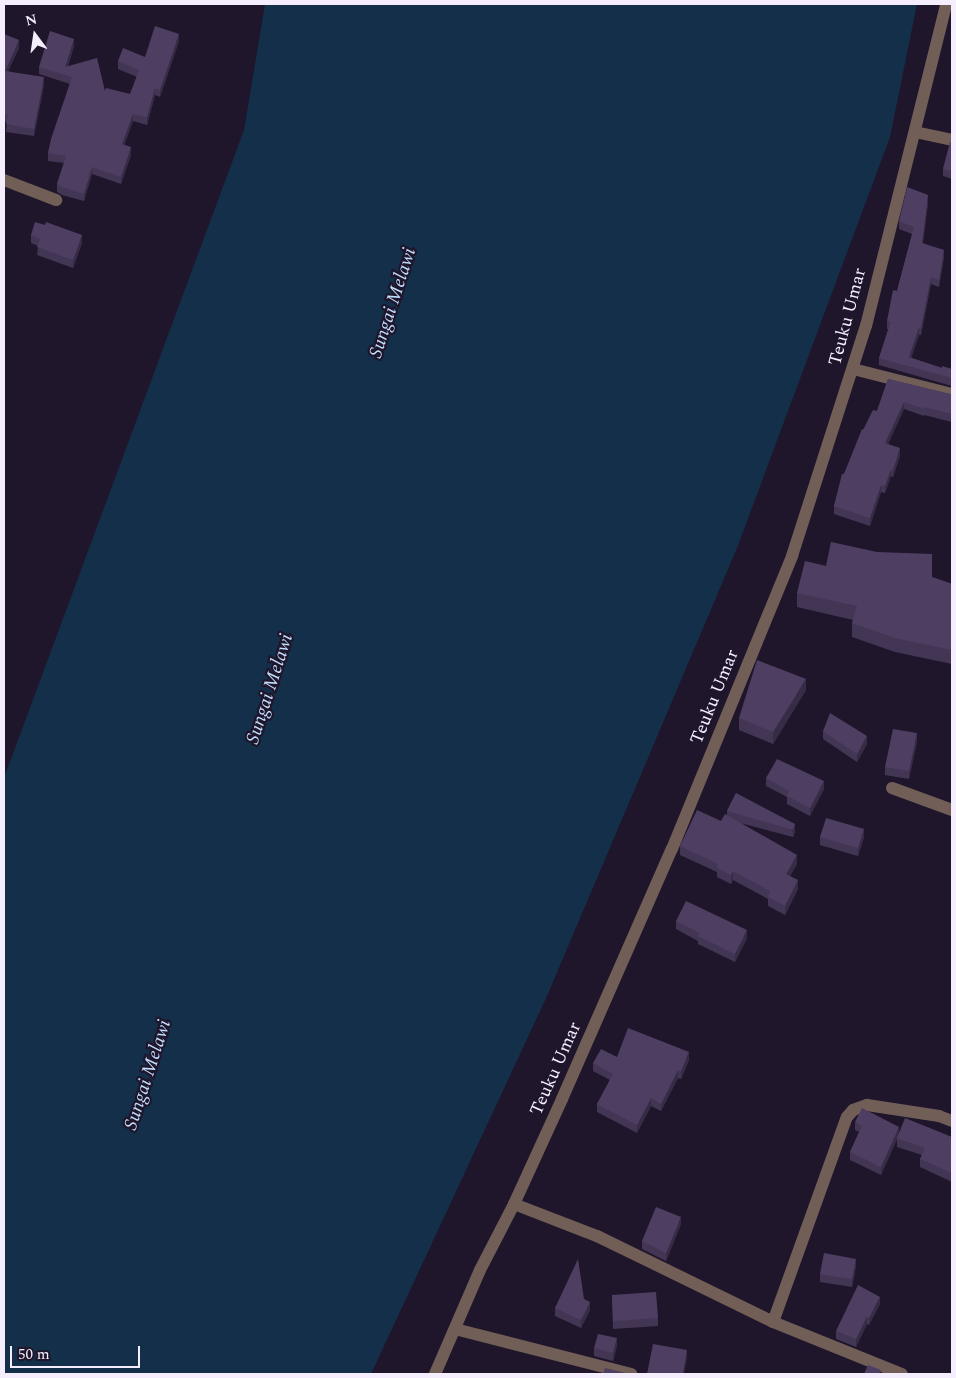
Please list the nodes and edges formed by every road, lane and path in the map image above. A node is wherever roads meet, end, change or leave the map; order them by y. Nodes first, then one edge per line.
1 (946, 4) edge
2 (914, 132) junction
3 (952, 140) edge
4 (4, 180) edge
5 (56, 200) dead end
6 (853, 369) junction
7 (952, 394) edge
8 (892, 788) dead end
9 (952, 810) edge
10 (952, 1121) edge
11 (514, 1204) junction
12 (774, 1322) junction
13 (455, 1329) junction
14 (435, 1374) edge
15 (632, 1374) edge
16 (902, 1374) edge

1 - 2 street, Teuku Umar
2 - 3 street
2 - 6 street, Teuku Umar
4 - 5 street
6 - 7 street
6 - 11 street, Teuku Umar
8 - 9 street
10 - 12 street
11 - 12 street
11 - 13 street, Teuku Umar
12 - 16 street
13 - 14 street, Teuku Umar
13 - 15 street

